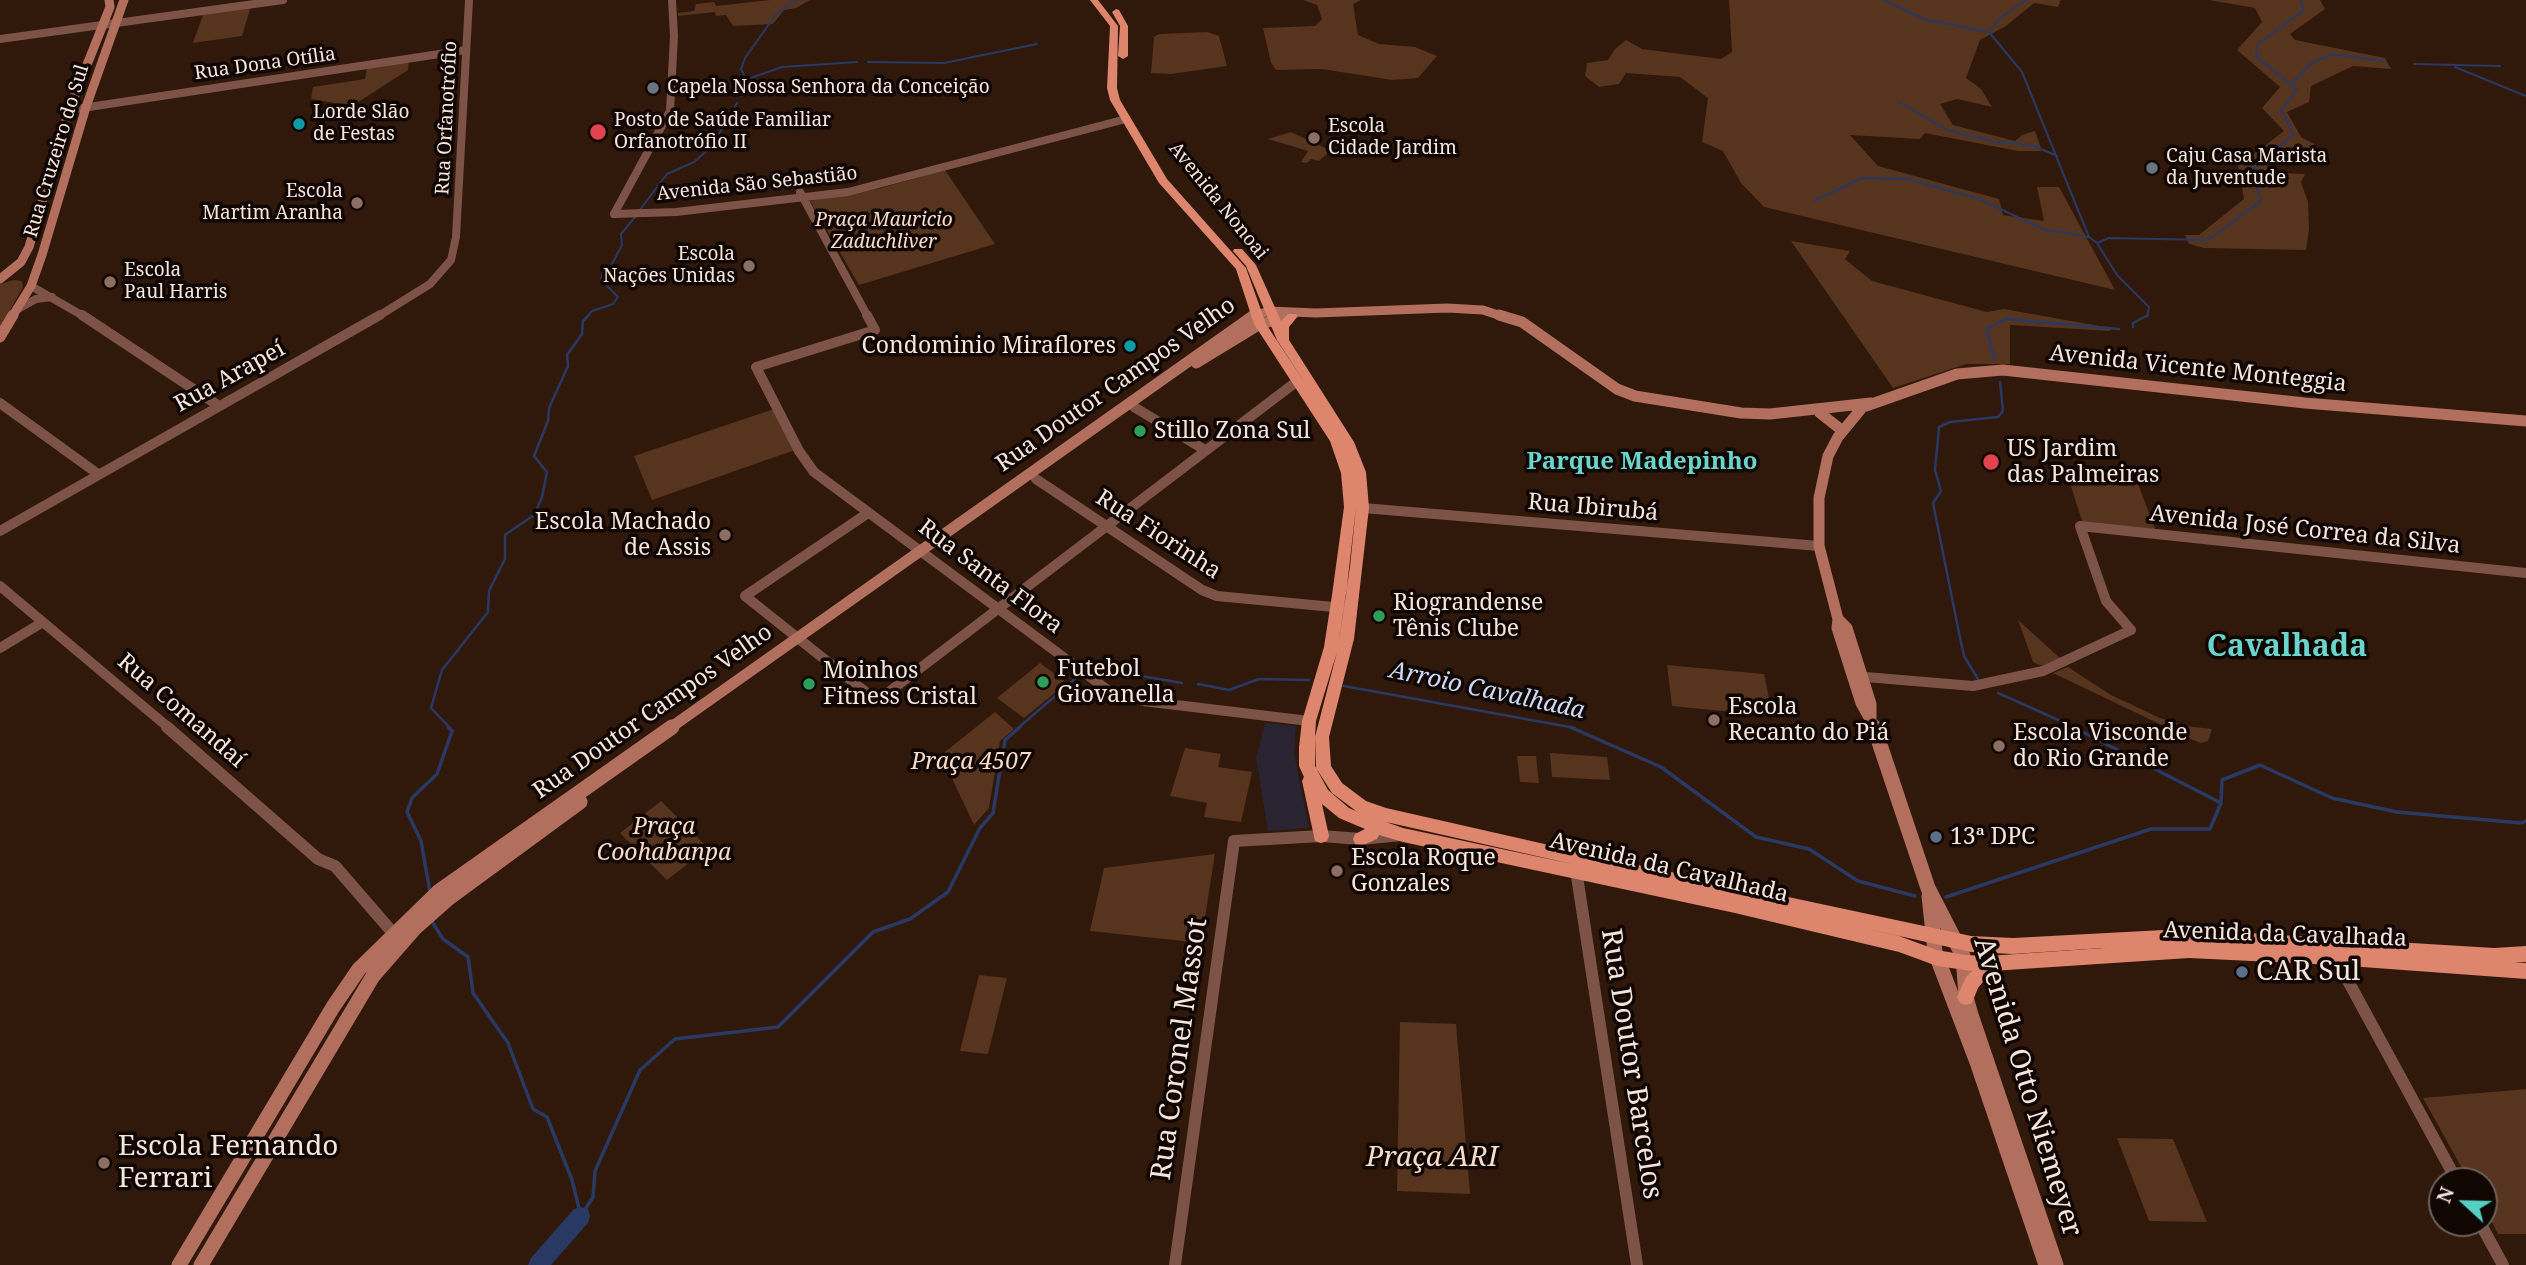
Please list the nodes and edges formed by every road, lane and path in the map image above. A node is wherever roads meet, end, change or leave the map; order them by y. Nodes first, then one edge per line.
1 (109, 0) edge
2 (124, 0) edge
3 (283, 0) edge
4 (470, 0) edge
5 (672, 0) edge
6 (1094, 0) edge
7 (1104, 0) edge
8 (117, 24) junction
9 (102, 26) junction
10 (0, 39) edge
11 (466, 50) junction
12 (86, 107) junction
13 (69, 110) junction
14 (1124, 116) junction
15 (1140, 127) junction
16 (801, 195) junction
17 (456, 237) joint
18 (0, 280) edge
19 (25, 280) junction
20 (55, 298) junction
21 (18, 309) junction
22 (1316, 313) junction
23 (1271, 316) junction
24 (1292, 317) junction
25 (1259, 319) junction
26 (0, 337) edge
27 (1227, 338) junction
28 (1283, 340) junction
29 (1296, 382) junction
30 (0, 403) edge
31 (1863, 405) junction
32 (219, 406) junction
33 (1134, 407) junction
34 (1814, 411) junction
35 (1840, 412) junction
36 (2525, 422) edge
37 (1843, 429) junction
38 (1205, 450) junction
39 (98, 474) junction
40 (1036, 479) junction
41 (1363, 508) junction
42 (868, 513) junction
43 (1108, 527) junction
44 (0, 531) edge
45 (1819, 546) junction
46 (923, 554) junction
47 (2526, 573) edge
48 (0, 586) edge
49 (1344, 608) junction
50 (999, 609) junction
51 (43, 622) junction
52 (801, 639) junction
53 (0, 648) edge
54 (1857, 677) junction
55 (1310, 721) junction
56 (1314, 762) junction
57 (1378, 820) junction
58 (1403, 835) junction
59 (1321, 836) junction
60 (1361, 839) junction
61 (1615, 867) junction
62 (1576, 870) junction
63 (1928, 888) junction
64 (393, 933) junction
65 (1933, 936) junction
66 (1955, 941) junction
67 (2526, 954) edge
68 (2335, 957) junction
69 (1937, 958) junction
70 (1965, 963) junction
71 (1988, 964) junction
72 (2524, 972) edge
73 (1966, 997) junction
74 (333, 1007) junction
75 (352, 1009) junction
76 (2449, 1167) edge
77 (217, 1200) junction
78 (239, 1203) junction
79 (2488, 1237) edge
80 (179, 1265) edge
81 (201, 1265) edge
82 (1175, 1265) edge
83 (1637, 1265) edge
84 (2046, 1265) edge
85 (2056, 1265) edge
86 (2503, 1265) edge

1 - 9 main road, Rua Cruzeiro do Sul
2 - 8 main road, Rua Cruzeiro do Sul
3 - 8 street
4 - 11 street, Rua Orfanotrófio
5 - 16 street, Avenida São Sebastião
6 - 14 main road, Avenida Nonoai
7 - 15 main road, Avenida Nonoai
8 - 9 street
8 - 12 main road, Rua Cruzeiro do Sul
9 - 10 street
9 - 13 main road, Rua Cruzeiro do Sul
11 - 12 street, Rua Dona Otília
11 - 17 street, Rua Orfanotrófio
12 - 13 street, Rua Dona Otília
12 - 19 main road, Rua Cruzeiro do Sul
13 - 18 main road, Rua Cruzeiro do Sul
14 - 15 main road
14 - 16 street, Avenida São Sebastião
14 - 25 main road, Avenida Nonoai
15 - 23 main road, Avenida Nonoai
16 - 42 street, Rua Santa Flora
17 - 32 street, Rua Arapeí
18 - 19 main road
19 - 20 street
19 - 21 main road
20 - 21 street
20 - 32 street
21 - 26 main road
22 - 23 main road, Avenida Vicente Monteggia
22 - 24 main road, Avenida Vicente Monteggia
22 - 34 main road, Avenida Vicente Monteggia
23 - 24 main road, Avenida Vicente Monteggia
23 - 25 main road, Avenida Vicente Monteggia
23 - 28 main road
24 - 28 main road
25 - 27 main road, Rua Doutor Campos Velho
25 - 29 main road
27 - 33 main road, Rua Doutor Campos Velho
27 - 46 main road, Rua Doutor Campos Velho
28 - 41 main road
29 - 38 street
29 - 49 main road
30 - 39 street
31 - 34 main road, Avenida Vicente Monteggia
31 - 35 main road, Avenida Vicente Monteggia
31 - 36 main road, Avenida Vicente Monteggia
31 - 37 main road
32 - 39 street, Rua Arapeí
33 - 38 street
33 - 40 main road, Rua Doutor Campos Velho
34 - 35 main road, Avenida Vicente Monteggia
34 - 37 main road
35 - 37 main road, Avenida Otto Niemeyer
37 - 45 main road, Avenida Otto Niemeyer
38 - 43 street
39 - 44 street, Rua Arapeí
40 - 43 street, Rua Fiorinha
40 - 46 main road, Rua Doutor Campos Velho
41 - 45 street, Rua Ibirubá
41 - 49 main road
42 - 46 street, Rua Santa Flora
42 - 52 street
43 - 49 street, Rua Fiorinha
43 - 50 street
45 - 54 main road, Avenida Otto Niemeyer
46 - 50 street, Rua Santa Flora
46 - 52 main road, Rua Doutor Campos Velho
47 - 54 street, Avenida José Correa da Silva
48 - 51 street, Rua Comandaí
49 - 55 main road
49 - 56 main road
50 - 52 street
50 - 55 street, Rua Santa Flora
51 - 53 street
51 - 64 street, Rua Comandaí
52 - 64 main road, Rua Doutor Campos Velho
52 - 75 main road, Rua Doutor Campos Velho
54 - 63 main road, Avenida Otto Niemeyer
55 - 56 main road
56 - 57 main road, Avenida da Cavalhada
56 - 59 main road
57 - 58 main road, Avenida da Cavalhada
57 - 60 main road
57 - 61 main road, Avenida da Cavalhada
58 - 60 street
58 - 62 main road, Avenida da Cavalhada
59 - 60 street
59 - 82 street, Rua Coronel Massot
61 - 62 main road
61 - 65 main road, Avenida da Cavalhada
62 - 69 main road, Avenida da Cavalhada
62 - 83 street, Rua Doutor Barcelos
63 - 65 main road, Avenida Otto Niemeyer
63 - 66 main road, Avenida Otto Niemeyer
64 - 74 main road, Rua Doutor Campos Velho
65 - 66 main road, Avenida da Cavalhada
65 - 69 main road, Avenida Otto Niemeyer
66 - 67 main road, Avenida da Cavalhada
66 - 70 main road, Avenida Otto Niemeyer
68 - 71 main road, Avenida da Cavalhada
68 - 72 main road, Avenida da Cavalhada
68 - 76 street
69 - 70 main road, Avenida da Cavalhada
69 - 84 main road, Avenida Otto Niemeyer
70 - 71 main road, Avenida da Cavalhada
70 - 73 main road, Avenida Otto Niemeyer
71 - 73 main road
73 - 85 main road, Avenida Otto Niemeyer
74 - 75 main road
74 - 77 main road, Rua Doutor Campos Velho
75 - 78 main road, Rua Doutor Campos Velho
77 - 78 main road
77 - 80 main road, Rua Doutor Campos Velho
78 - 81 main road, Rua Doutor Campos Velho
79 - 86 street

